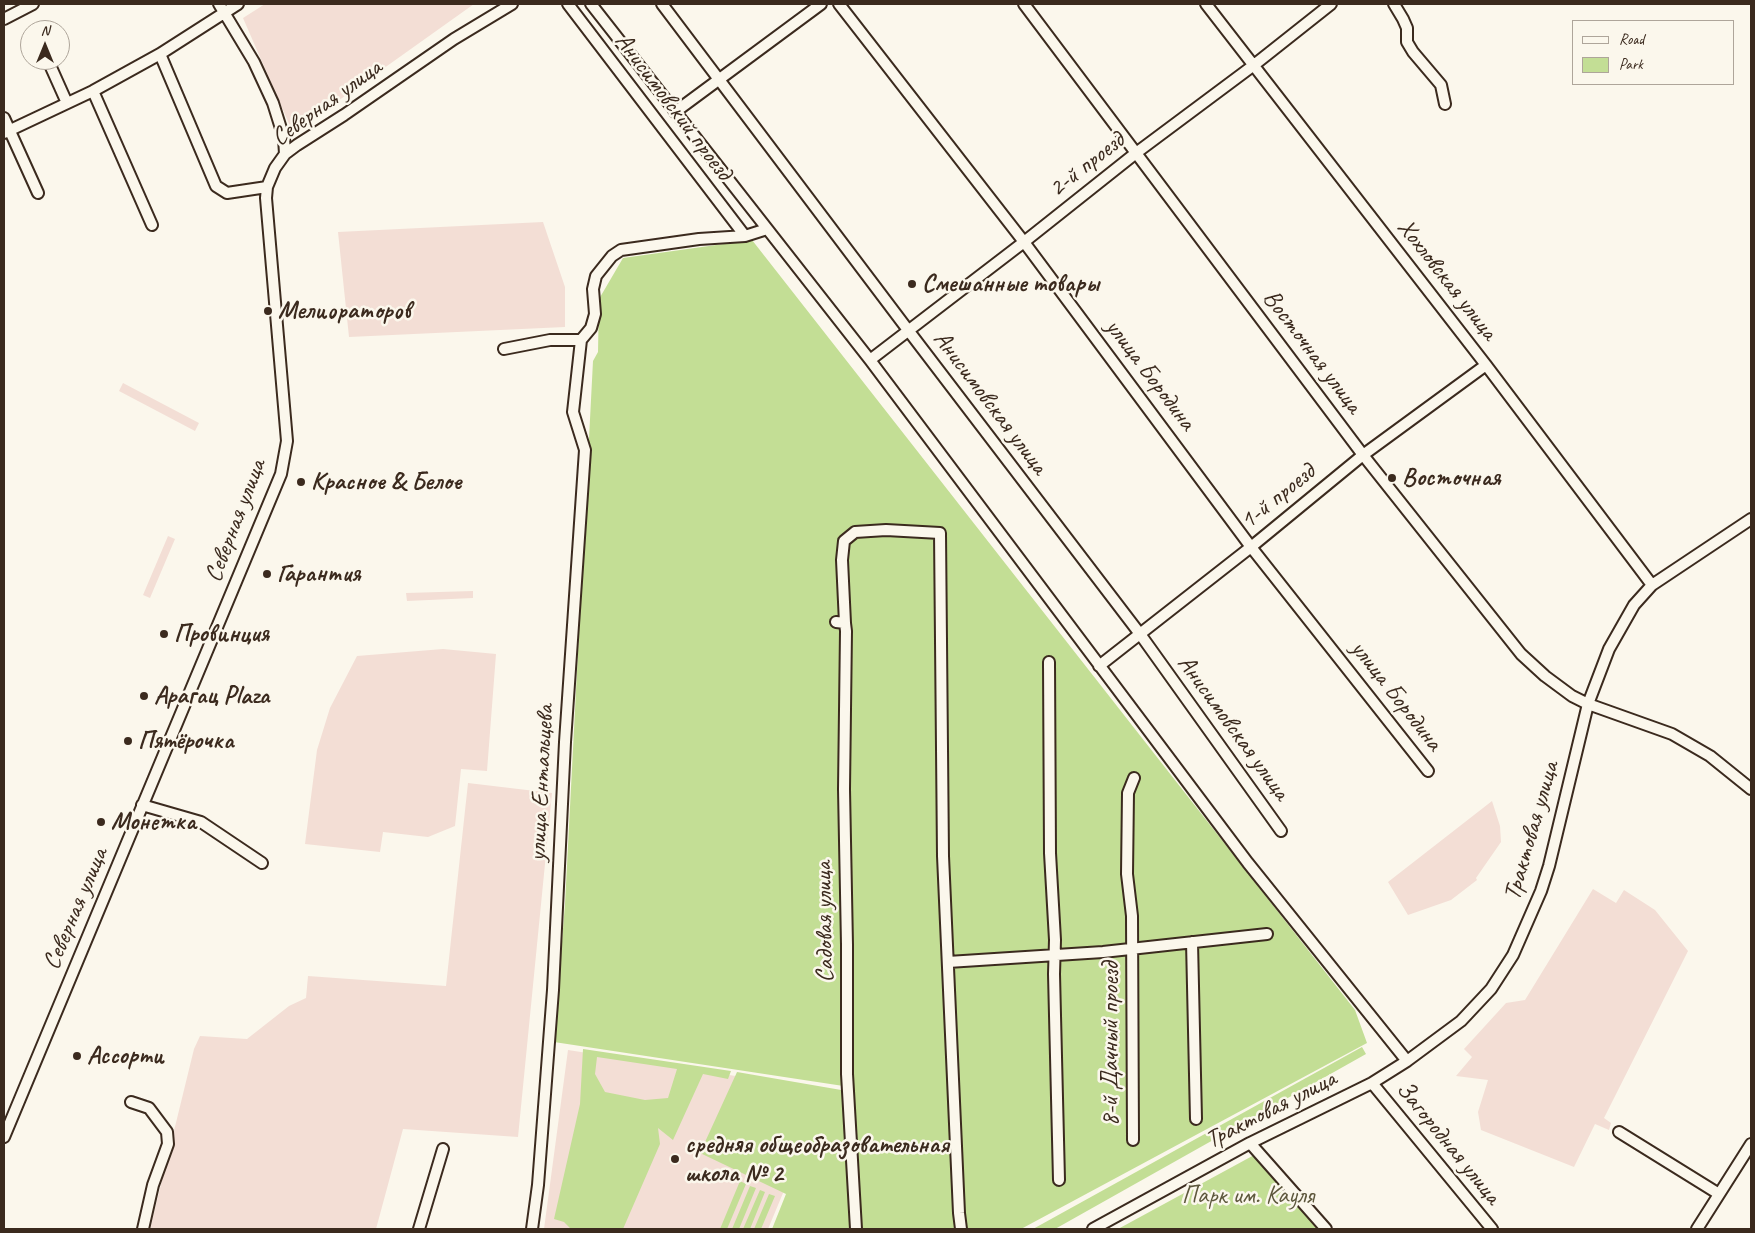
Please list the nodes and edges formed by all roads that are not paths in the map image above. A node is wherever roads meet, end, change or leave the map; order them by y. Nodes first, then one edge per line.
1 (32, 4) edge
2 (238, 4) edge
3 (512, 4) edge
4 (568, 4) edge
5 (591, 4) edge
6 (662, 4) edge
7 (820, 4) edge
8 (839, 4) edge
9 (1024, 4) edge
10 (1206, 4) edge
11 (1331, 4) edge
12 (1394, 4) edge
13 (222, 8) edge
14 (4, 19) edge
15 (160, 54) junction
16 (1254, 65) junction
17 (52, 70) edge
18 (719, 79) junction
19 (93, 91) junction
20 (66, 103) junction
21 (1445, 104) dead end
22 (674, 112) junction
23 (4, 118) edge
24 (7, 132) edge
25 (1136, 153) junction
26 (285, 154) junction
27 (267, 187) junction
28 (38, 193) dead end
29 (152, 225) dead end
30 (768, 229) junction
31 (745, 236) junction
32 (1024, 242) junction
33 (908, 330) junction
34 (581, 340) junction
35 (504, 349) dead end
36 (870, 360) junction
37 (1486, 365) junction
38 (1363, 455) junction
39 (1751, 519) edge
40 (1251, 547) junction
41 (1652, 585) junction
42 (1140, 634) junction
43 (1049, 662) dead end
44 (1099, 666) junction
45 (1588, 704) junction
46 (1428, 771) dead end
47 (1134, 778) dead end
48 (1751, 789) edge
49 (142, 805) junction
50 (1282, 831) dead end
51 (262, 863) dead end
52 (1267, 934) dead end
53 (1192, 942) junction
54 (1132, 948) junction
55 (1054, 956) junction
56 (948, 962) junction
57 (1407, 1061) junction
58 (1372, 1083) junction
59 (131, 1102) dead end
60 (1196, 1119) dead end
61 (1619, 1132) dead end
62 (4, 1137) edge
63 (1133, 1140) dead end
64 (1250, 1143) junction
65 (1751, 1144) edge
66 (443, 1149) dead end
67 (1748, 1156) edge
68 (1059, 1180) dead end
69 (1719, 1194) junction
70 (143, 1229) edge
71 (418, 1229) edge
72 (532, 1229) edge
73 (856, 1229) edge
74 (961, 1229) edge
75 (1093, 1229) edge
76 (1326, 1229) edge
77 (1492, 1229) edge
78 (1696, 1229) edge

1 - 14 street
2 - 13 street
3 - 26 street, Северная улица
4 - 31 street, Анисимовский проезд
5 - 22 street
6 - 18 street, Анисимовская улица
7 - 18 street
8 - 32 street, улица Бородина
9 - 25 street, Восточная улица
10 - 16 street, Хохловская улица
11 - 16 street, 2-й проезд
12 - 21 street
13 - 15 street
13 - 26 street
15 - 19 street
15 - 27 street
16 - 25 street, 2-й проезд
16 - 37 street, Хохловская улица
17 - 20 street
18 - 22 street
18 - 33 street, Анисимовская улица
19 - 20 street
19 - 29 street
20 - 24 street
22 - 30 street
23 - 24 street
24 - 28 street
25 - 32 street, 2-й проезд
25 - 38 street, Восточная улица
26 - 27 street, Северная улица
27 - 49 street, Северная улица
30 - 31 street
30 - 36 street
31 - 34 street
32 - 33 street, 2-й проезд
32 - 40 street, улица Бородина
33 - 36 street, 2-й проезд
33 - 42 street, Анисимовская улица
34 - 35 street
34 - 72 street, улица Ентальцева
36 - 44 street
37 - 38 street, 1-й проезд
37 - 41 street, Хохловская улица
38 - 40 street, 1-й проезд
38 - 45 street, Восточная улица
39 - 41 street, Трактовая улица
40 - 42 street, 1-й проезд
40 - 46 street, улица Бородина
41 - 45 street, Трактовая улица
42 - 44 street, 1-й проезд
42 - 50 street, Анисимовская улица
43 - 55 street
44 - 57 street
45 - 48 street, Восточная улица
45 - 57 street, Трактовая улица
47 - 54 street, 8-й Дачный проезд
49 - 51 street
49 - 62 street, Северная улица
52 - 53 street
53 - 54 street
53 - 60 street
54 - 55 street
54 - 63 street, 8-й Дачный проезд
55 - 56 street
55 - 68 street
56 - 73 street, Садовая улица
56 - 74 street
57 - 58 street, Трактовая улица
58 - 64 street, Трактовая улица
58 - 77 street, Загородная улица
59 - 70 street
61 - 69 street
64 - 75 street, Трактовая улица
64 - 76 street
65 - 67 street
66 - 71 street
67 - 69 street
69 - 78 street

